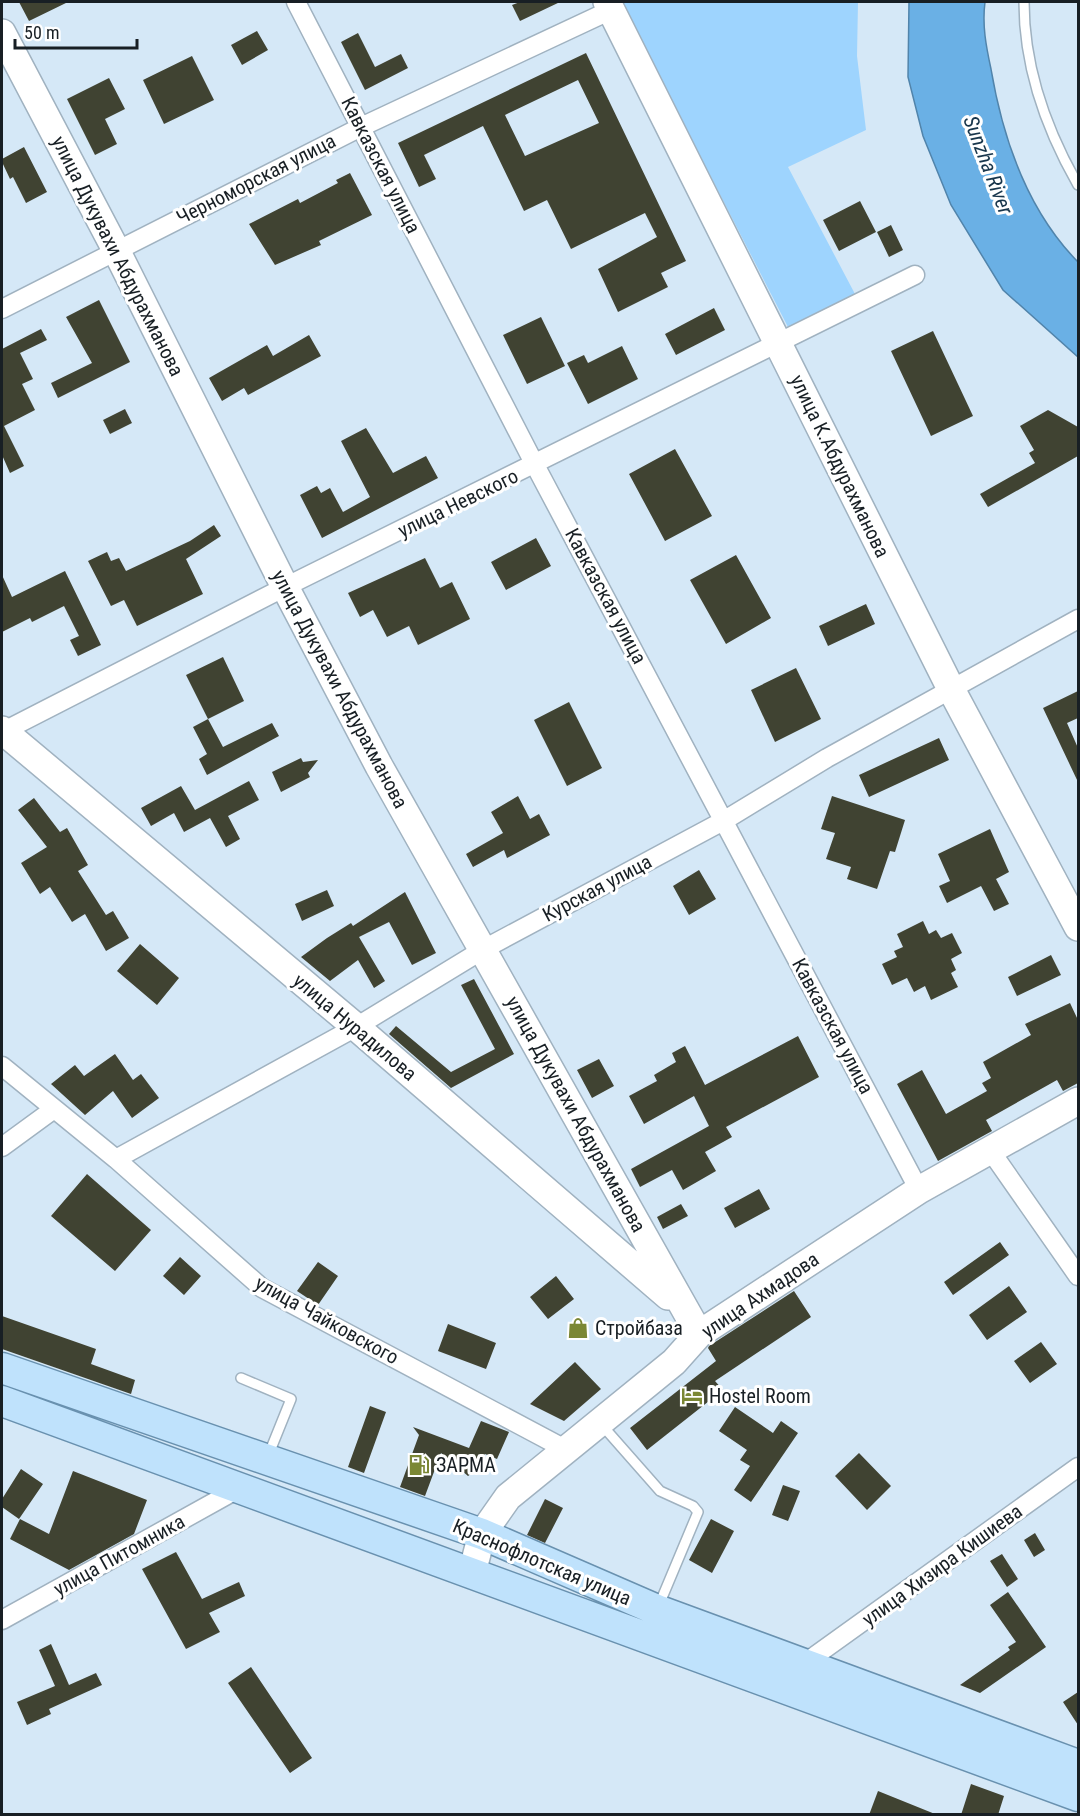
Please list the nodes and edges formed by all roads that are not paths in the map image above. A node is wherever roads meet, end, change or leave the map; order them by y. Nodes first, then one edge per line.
1 (296, 2) edge
2 (1024, 2) edge
3 (609, 6) edge
4 (2, 33) edge
5 (362, 127) junction
6 (1078, 185) edge
7 (116, 250) junction
8 (915, 275) dead end
9 (2, 309) edge
10 (779, 344) junction
11 (535, 465) junction
12 (285, 587) junction
13 (1078, 619) edge
14 (951, 689) junction
15 (2, 731) edge
16 (725, 820) junction
17 (1078, 927) edge
18 (484, 949) junction
19 (356, 1027) junction
20 (2, 1066) edge
21 (1078, 1101) edge
22 (54, 1109) junction
23 (2, 1147) edge
24 (990, 1150) junction
25 (116, 1159) junction
26 (919, 1190) junction
27 (1078, 1276) edge
28 (699, 1334) junction
29 (2, 1368) edge
30 (241, 1378) dead end
31 (2, 1401) edge
32 (599, 1422) junction
33 (565, 1449) junction
34 (266, 1460) junction
35 (1078, 1467) edge
36 (236, 1490) junction
37 (482, 1534) junction
38 (472, 1573) junction
39 (657, 1610) junction
40 (2, 1620) edge
41 (806, 1664) junction
42 (1078, 1765) edge
43 (1078, 1796) edge

1 - 5 street, Кавказская улица
2 - 6 lane
3 - 5 street, Черноморская улица
3 - 10 street, улица К.Абдурахманова
4 - 7 street, улица Дукувахи Абдурахманова
5 - 7 street, Черноморская улица
5 - 11 street, Кавказская улица
7 - 9 street, Черноморская улица
7 - 12 street, улица Дукувахи Абдурахманова
8 - 10 street, улица Невского
10 - 11 street, улица Невского
10 - 14 street, улица К.Абдурахманова
11 - 12 street, улица Невского
11 - 16 street, Кавказская улица
12 - 15 street, улица Невского
12 - 18 street, улица Дукувахи Абдурахманова
13 - 14 street, Курская улица
14 - 16 street, Курская улица
14 - 17 street, улица К.Абдурахманова
15 - 19 street, улица Нурадилова
16 - 18 street, Курская улица
16 - 26 street, Кавказская улица
18 - 19 street, Курская улица
18 - 28 street, улица Дукувахи Абдурахманова
19 - 25 street, Курская улица
19 - 28 street, улица Нурадилова
20 - 22 street, улица Чайковского
21 - 24 street, улица Ахмадова
22 - 23 street
22 - 25 street, улица Чайковского
24 - 26 street, улица Ахмадова
24 - 27 street
25 - 33 street, улица Чайковского
26 - 28 street, улица Ахмадова
28 - 32 street, улица Ахмадова
29 - 34 main road, Краснофлотская улица
30 - 34 lane
31 - 36 main road, Краснофлотская улица
32 - 33 street, улица Ахмадова
32 - 39 lane
33 - 37 street, улица Ахмадова
34 - 37 main road, Краснофлотская улица
35 - 41 street, улица Хизира Кишиева
36 - 38 main road, Краснофлотская улица
36 - 40 street, улица Питомника
37 - 38 street, улица Ахмадова
37 - 39 main road, Краснофлотская улица
38 - 43 main road, Краснофлотская улица
39 - 41 main road, Краснофлотская улица
41 - 42 main road, Краснофлотская улица

